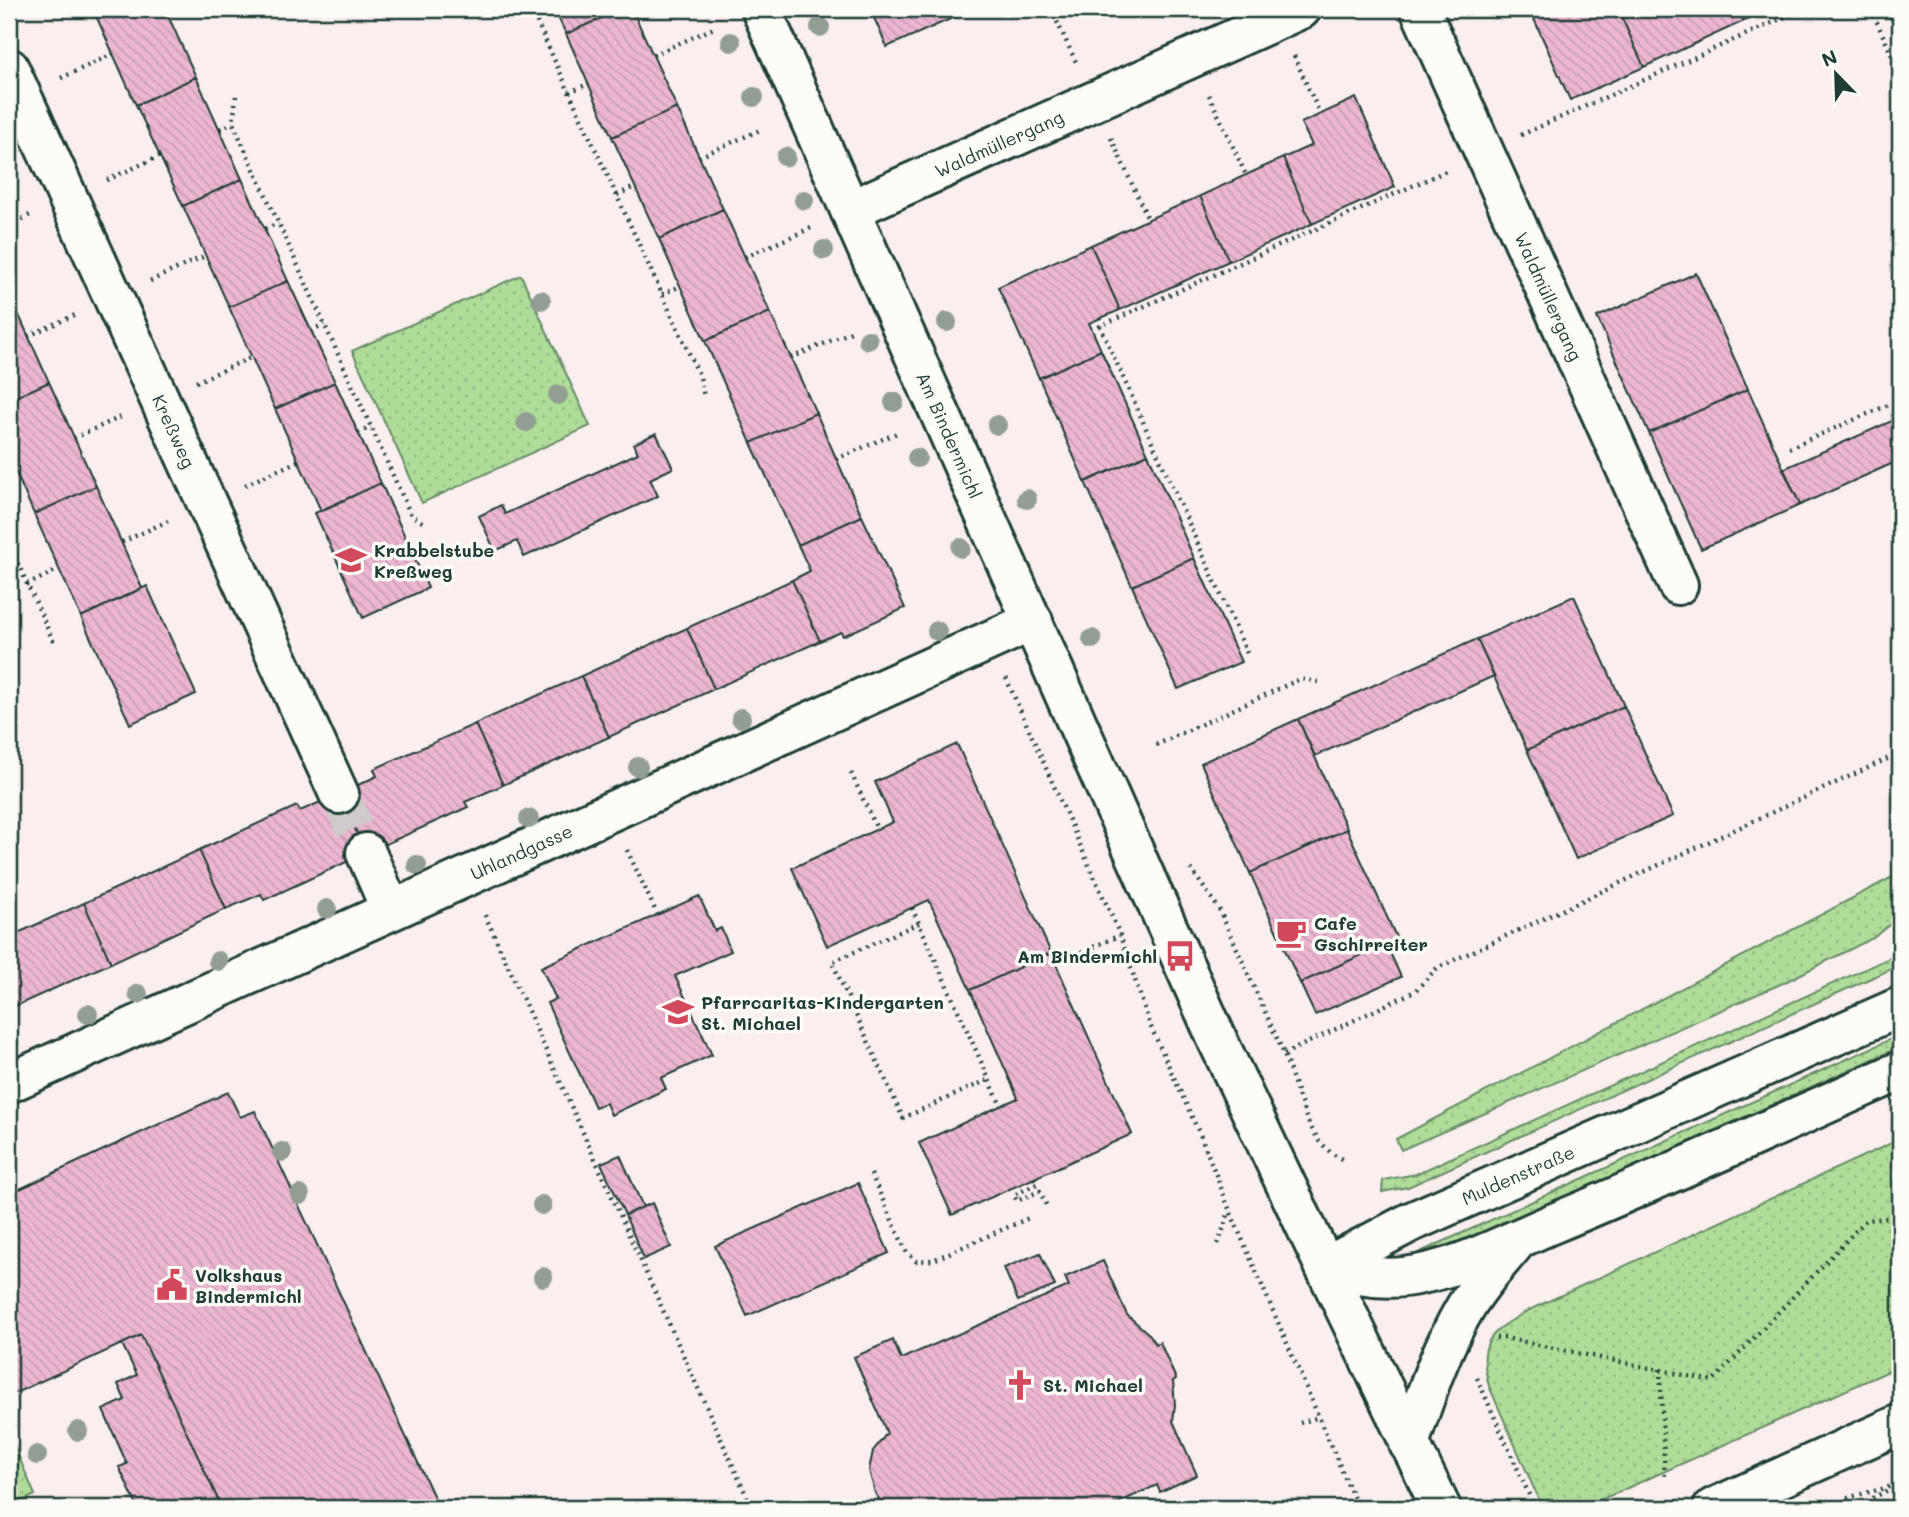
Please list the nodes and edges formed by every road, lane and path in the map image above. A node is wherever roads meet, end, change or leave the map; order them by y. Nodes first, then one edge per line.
1 (531, 9) edge
2 (761, 9) edge
3 (1051, 9) edge
4 (1301, 9) edge
5 (1420, 9) edge
6 (1802, 9) edge
7 (1871, 9) edge
8 (714, 29) dead end
9 (1292, 52) dead end
10 (113, 54) dead end
11 (653, 55) dead end
12 (1077, 64) dead end
13 (9, 68) edge
14 (1900, 73) edge
15 (56, 80) dead end
16 (588, 84) dead end
17 (1207, 91) dead end
18 (569, 93) junction
19 (236, 96) dead end
20 (1320, 114) dead end
21 (233, 123) junction
22 (220, 129) dead end
23 (760, 130) dead end
24 (1110, 136) dead end
25 (1511, 139) dead end
26 (160, 156) dead end
27 (699, 157) dead end
28 (1449, 170) dead end
29 (1246, 175) dead end
30 (102, 182) dead end
31 (635, 187) dead end
32 (617, 195) junction
33 (850, 210) junction
34 (1148, 219) dead end
35 (278, 223) junction
36 (815, 226) dead end
37 (265, 229) dead end
38 (205, 256) dead end
39 (745, 257) dead end
40 (148, 282) dead end
41 (681, 286) dead end
42 (662, 294) junction
43 (79, 313) dead end
44 (324, 324) junction
45 (311, 331) dead end
46 (851, 332) dead end
47 (28, 336) dead end
48 (252, 358) dead end
49 (791, 358) dead end
50 (194, 383) dead end
51 (704, 397) dead end
52 (1900, 400) edge
53 (125, 415) dead end
54 (371, 427) junction
55 (358, 433) dead end
56 (897, 433) dead end
57 (74, 438) dead end
58 (1789, 448) dead end
59 (836, 459) dead end
60 (298, 461) dead end
61 (242, 487) dead end
62 (172, 519) dead end
63 (424, 523) dead end
64 (122, 542) dead end
65 (9, 544) edge
66 (59, 569) dead end
67 (27, 584) junction
68 (1678, 585) dead end
69 (1033, 621) junction
70 (994, 638) junction
71 (55, 645) dead end
72 (1247, 653) dead end
73 (1318, 682) dead end
74 (1156, 745) dead end
75 (1900, 753) edge
76 (851, 773) dead end
77 (339, 794) tunnel mouth
78 (877, 829) dead end
79 (624, 843) dead end
80 (366, 853) tunnel mouth
81 (481, 908) dead end
82 (912, 908) dead end
83 (1219, 909) dead end
84 (391, 910) junction
85 (657, 914) dead end
86 (919, 923) junction
87 (1120, 935) junction
88 (1055, 964) dead end
89 (1900, 1007) edge
90 (1284, 1054) junction
91 (1900, 1071) edge
92 (990, 1079) junction
93 (9, 1083) edge
94 (1001, 1105) dead end
95 (1345, 1161) dead end
96 (871, 1174) dead end
97 (1034, 1178) dead end
98 (1048, 1209) dead end
99 (1230, 1211) junction
100 (1031, 1217) dead end
101 (1893, 1217) junction
102 (1900, 1217) edge
103 (1900, 1233) edge
104 (1521, 1237) junction
105 (1218, 1244) dead end
106 (1325, 1268) junction
107 (1485, 1339) dead end
108 (1475, 1369) dead end
109 (1660, 1369) junction
110 (1319, 1417) junction
111 (1300, 1423) dead end
112 (1900, 1424) edge
113 (1409, 1444) junction
114 (1665, 1478) dead end
115 (1899, 1485) edge
116 (1839, 1500) dead end
117 (752, 1508) edge
118 (1358, 1508) edge
119 (1441, 1508) edge
120 (1535, 1508) edge
121 (1713, 1508) edge
122 (1854, 1508) edge

1 - 18 path
2 - 33 street, Am Bindermichl
3 - 12 path
4 - 33 street, Waldmüllergang
5 - 68 street, Waldmüllergang
6 - 25 path
7 - 14 path
8 - 11 path
9 - 20 path
10 - 15 path
13 - 77 street, Kreßweg
16 - 18 path
17 - 29 path
18 - 32 path
19 - 21 path
21 - 22 path
21 - 35 path
23 - 27 path
24 - 34 path
26 - 30 path
28 - 72 path
31 - 32 path
32 - 42 path
33 - 69 street, Am Bindermichl
35 - 37 path
35 - 44 path
36 - 39 path
38 - 40 path
41 - 42 path
42 - 51 path
43 - 47 path
44 - 45 path
44 - 54 path
46 - 49 path
48 - 50 path
52 - 58 path
53 - 57 path
54 - 55 path
54 - 63 path
56 - 59 path
60 - 61 path
62 - 64 path
65 - 67 path
66 - 67 path
67 - 71 path
69 - 70 street, Uhlandgasse
69 - 106 street, Am Bindermichl
70 - 84 street, Uhlandgasse
70 - 87 path
73 - 74 path
75 - 90 path
76 - 78 path
79 - 85 path
80 - 84 street
81 - 117 path
82 - 86 path
83 - 90 path
84 - 93 street, Uhlandgasse
86 - 92 path
86 - 92 path
87 - 88 path
87 - 99 path
89 - 106 street, Muldenstraße
90 - 95 path
91 - 104 street
92 - 94 path
96 - 100 path
97 - 98 path
99 - 105 path
99 - 110 path
101 - 102 path
101 - 103 path
101 - 109 path
104 - 106 street
104 - 113 street
106 - 113 street, Am Bindermichl
107 - 109 path
108 - 120 path
109 - 114 path
110 - 111 path
110 - 118 path
112 - 121 street
113 - 119 street, Am Bindermichl
115 - 116 path
115 - 122 path

